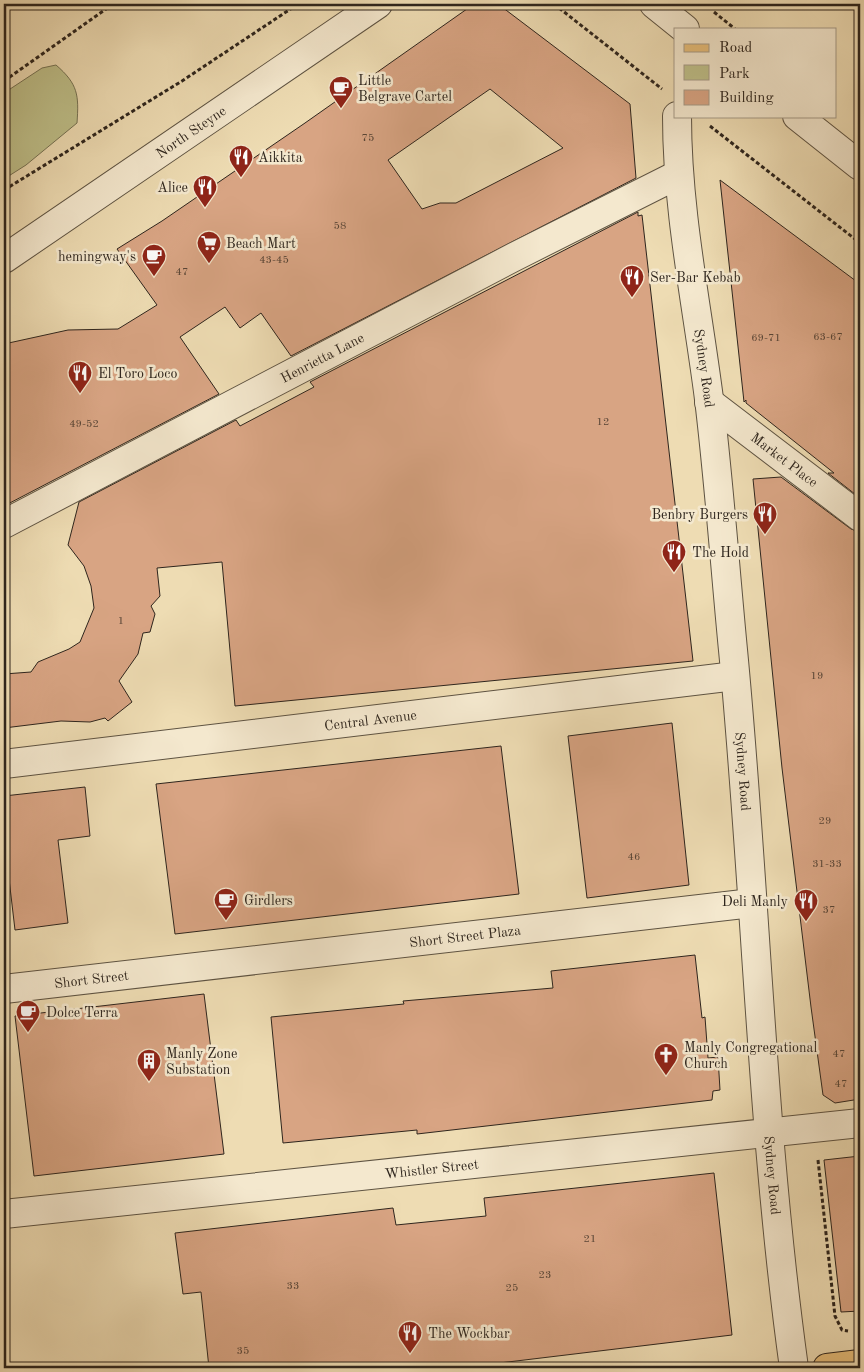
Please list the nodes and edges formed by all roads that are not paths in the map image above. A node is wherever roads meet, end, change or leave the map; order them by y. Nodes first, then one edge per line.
1 (378, 4) edge
2 (654, 4) edge
3 (679, 26) edge
4 (672, 104) edge
5 (800, 118) edge
6 (860, 166) edge
7 (679, 174) junction
8 (4, 259) edge
9 (709, 402) junction
10 (860, 518) edge
11 (4, 524) edge
12 (736, 676) junction
13 (4, 764) edge
14 (752, 904) junction
15 (177, 969) joint
16 (4, 989) edge
17 (860, 1123) edge
18 (769, 1133) junction
19 (4, 1214) edge
20 (860, 1364) edge
21 (794, 1368) edge
22 (827, 1368) edge

1 - 8 street, North Steyne
2 - 3 street
4 - 7 street, Sydney Road
5 - 6 street
7 - 9 street, Sydney Road
7 - 11 street, Henrietta Lane
9 - 10 street, Market Place
9 - 12 street, Sydney Road
12 - 13 street, Central Avenue
12 - 14 street, Sydney Road
14 - 15 street, Short Street Plaza
14 - 18 street, Sydney Road
15 - 16 street, Short Street
17 - 18 street, Whistler Street
18 - 19 street, Whistler Street
18 - 21 street, Sydney Road
20 - 22 main road

